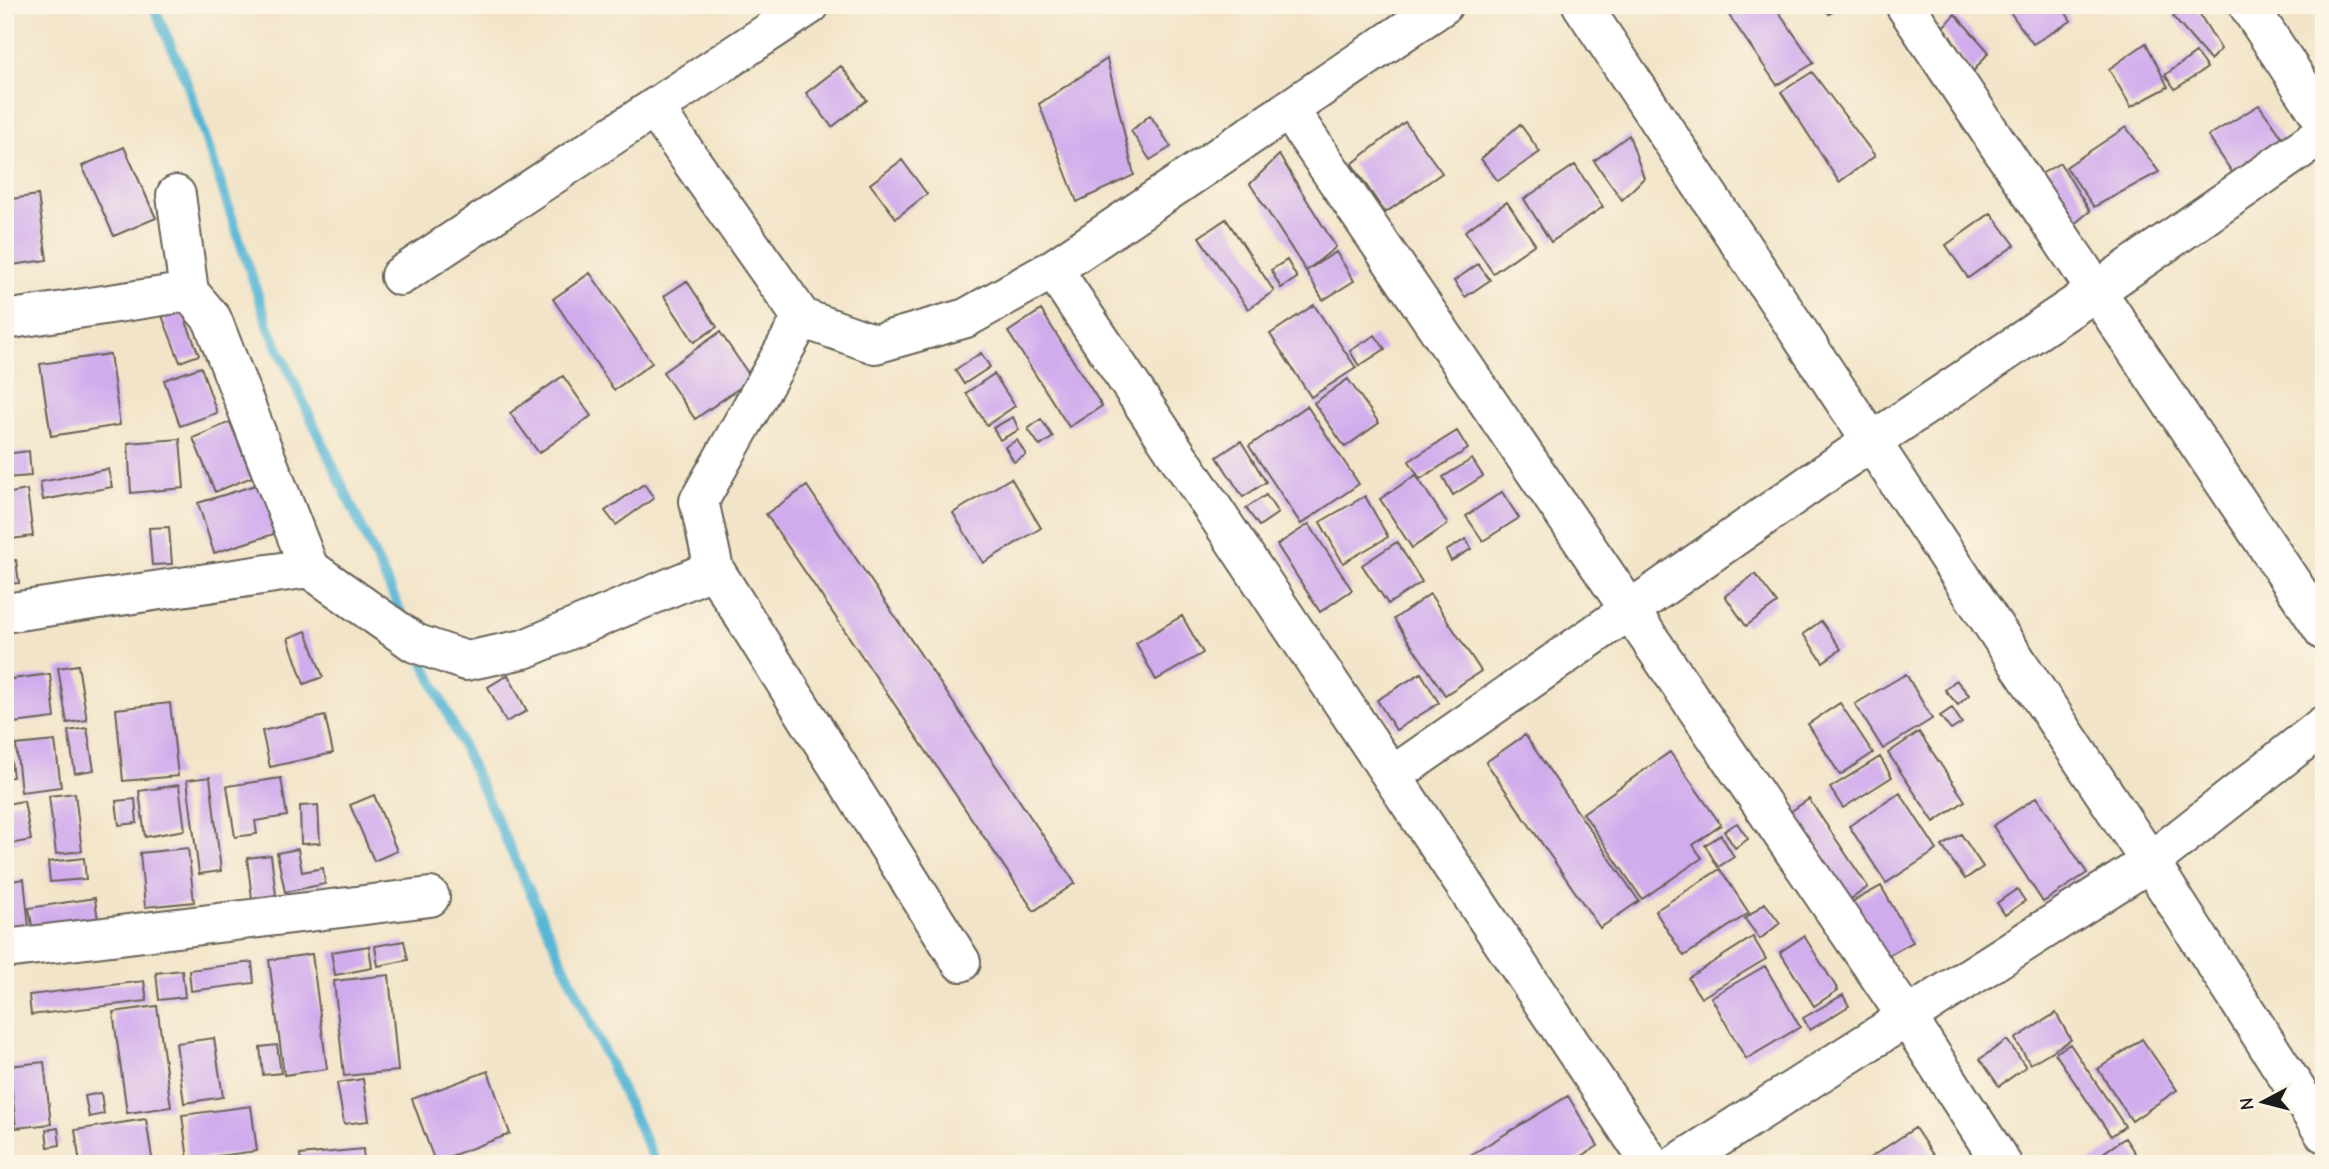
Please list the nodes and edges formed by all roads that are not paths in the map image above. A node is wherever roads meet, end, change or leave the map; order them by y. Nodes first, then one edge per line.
1 (810, 5) edge
2 (1582, 5) edge
3 (1905, 5) edge
4 (2248, 5) edge
5 (1421, 11) edge
6 (654, 108) junction
7 (1289, 110) junction
8 (2324, 121) edge
9 (2324, 133) edge
10 (176, 195) dead end
11 (1052, 270) junction
12 (400, 276) dead end
13 (2096, 291) junction
14 (189, 292) junction
15 (802, 318) junction
16 (5, 320) edge
17 (1872, 442) junction
18 (309, 568) junction
19 (714, 569) junction
20 (1629, 610) junction
21 (5, 613) edge
22 (2324, 631) edge
23 (2324, 725) edge
24 (1392, 776) junction
25 (2150, 862) junction
26 (430, 897) dead end
27 (5, 949) edge
28 (961, 962) dead end
29 (1907, 1017) junction
30 (2324, 1133) edge
31 (1651, 1164) edge
32 (1676, 1164) edge
33 (2002, 1164) edge

1 - 6 street
2 - 17 street
3 - 13 street
4 - 8 street
5 - 7 street
6 - 12 street
6 - 15 street
7 - 11 street
7 - 20 street
9 - 13 street
10 - 14 street
11 - 15 street
11 - 24 street
13 - 17 street
13 - 22 street
14 - 16 street
14 - 18 street
15 - 19 street
17 - 20 street
17 - 25 street
18 - 19 street
18 - 21 street
19 - 28 street
20 - 24 street
20 - 29 street
23 - 25 street
24 - 31 street
25 - 29 street
25 - 30 street
26 - 27 street
29 - 32 street
29 - 33 street

